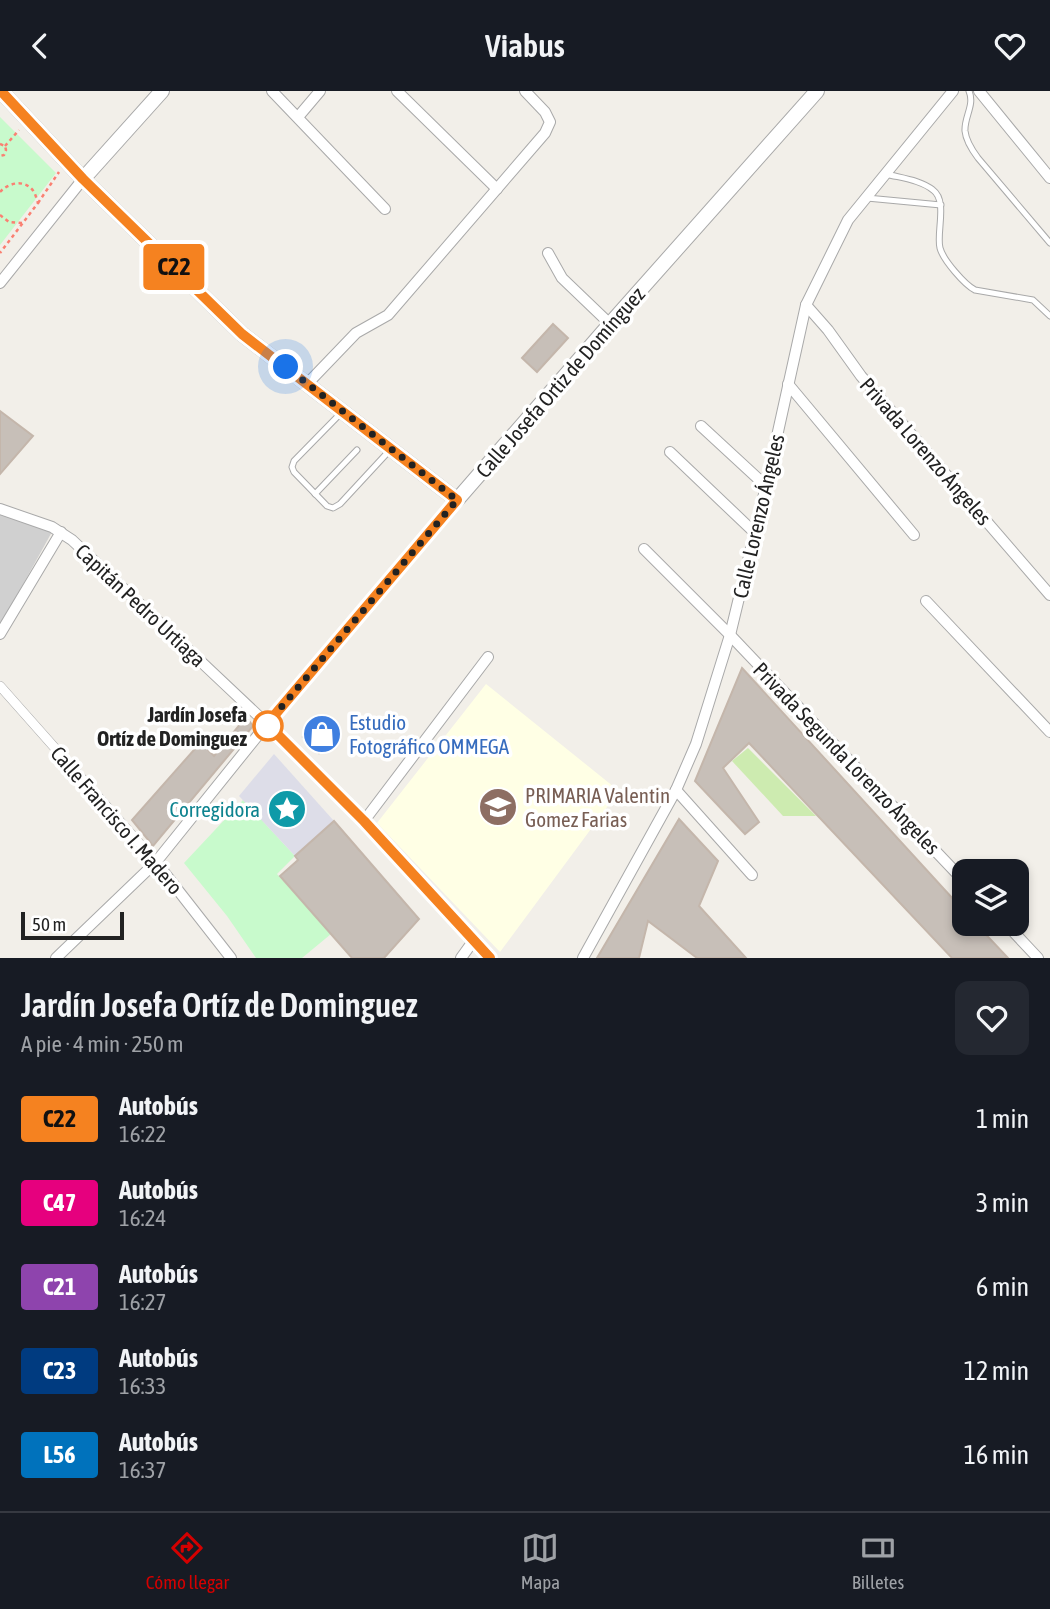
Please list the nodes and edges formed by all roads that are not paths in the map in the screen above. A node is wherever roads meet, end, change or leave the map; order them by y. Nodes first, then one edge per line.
1 (1, 91) edge
2 (162, 91) edge
3 (272, 91) edge
4 (320, 91) edge
5 (397, 91) edge
6 (525, 91) edge
7 (817, 91) edge
8 (953, 91) edge
9 (969, 91) edge
10 (979, 91) edge
11 (298, 117) junction
12 (886, 174) junction
13 (1050, 178) edge
14 (83, 179) junction
15 (497, 190) junction
16 (866, 198) junction
17 (941, 205) junction
18 (385, 209) dead end
19 (1050, 243) edge
20 (548, 253) dead end
21 (0, 283) edge
22 (806, 305) junction
23 (1050, 316) edge
24 (610, 324) junction
25 (308, 383) junction
26 (788, 384) junction
27 (343, 411) junction
28 (701, 426) dead end
29 (391, 448) junction
30 (357, 450) dead end
31 (670, 452) dead end
32 (766, 486) junction
33 (315, 494) junction
34 (457, 500) junction
35 (0, 509) edge
36 (61, 532) junction
37 (755, 533) junction
38 (914, 535) dead end
39 (644, 549) dead end
40 (1050, 595) edge
41 (926, 601) dead end
42 (0, 634) edge
43 (730, 635) junction
44 (488, 657) dead end
45 (0, 685) edge
46 (267, 724) junction
47 (1050, 731) edge
48 (676, 790) junction
49 (364, 821) junction
50 (156, 862) junction
51 (952, 868) edge
52 (752, 875) dead end
53 (1017, 936) edge
54 (474, 940) junction
55 (57, 958) edge
56 (231, 958) edge
57 (461, 958) edge
58 (490, 958) edge
59 (583, 958) edge
60 (1038, 958) edge

1 - 14 street
2 - 14 street
3 - 11 street
4 - 11 street
5 - 15 street
6 - 15 street
7 - 24 street, Calle Josefa Ortiz de Domínguez
8 - 12 street, Calle Lorenzo Ángeles
9 - 19 lane
10 - 13 street
11 - 18 street
12 - 16 street, Calle Lorenzo Ángeles
12 - 17 lane
14 - 21 street
14 - 25 street
15 - 25 street
16 - 17 lane
16 - 22 street, Calle Lorenzo Ángeles
17 - 23 lane
20 - 24 street
22 - 26 street, Calle Lorenzo Ángeles
22 - 40 street, Privada Lorenzo Ángeles
24 - 34 street, Calle Josefa Ortiz de Domínguez
25 - 27 street
26 - 32 street, Calle Lorenzo Ángeles
26 - 38 street
27 - 29 street
27 - 33 lane
28 - 32 street
29 - 33 lane
29 - 34 street
30 - 33 lane
31 - 37 street
32 - 37 street, Calle Lorenzo Ángeles
34 - 46 street, Calle Josefa Ortiz de Domínguez
35 - 36 street, Capitán Pedro Urtiaga
36 - 42 street
36 - 46 street, Capitán Pedro Urtiaga
37 - 43 street, Calle Lorenzo Ángeles
39 - 43 street, Privada Segunda Lorenzo Ángeles
41 - 47 street
43 - 48 street, Calle Lorenzo Ángeles
43 - 51 street, Privada Segunda Lorenzo Ángeles
44 - 49 street
45 - 50 street, Calle Francisco I. Madero
46 - 49 street, Capitán Pedro Urtiaga
46 - 50 street, Calle Josefa Ortiz de Domínguez
48 - 52 street
48 - 59 street, Calle Lorenzo Ángeles
49 - 54 street, Capitán Pedro Urtiaga
50 - 55 street, Calle Josefa Ortiz de Domínguez
50 - 56 street, Calle Francisco I. Madero
53 - 60 street
54 - 57 street
54 - 58 street, Capitán Pedro Urtiaga

